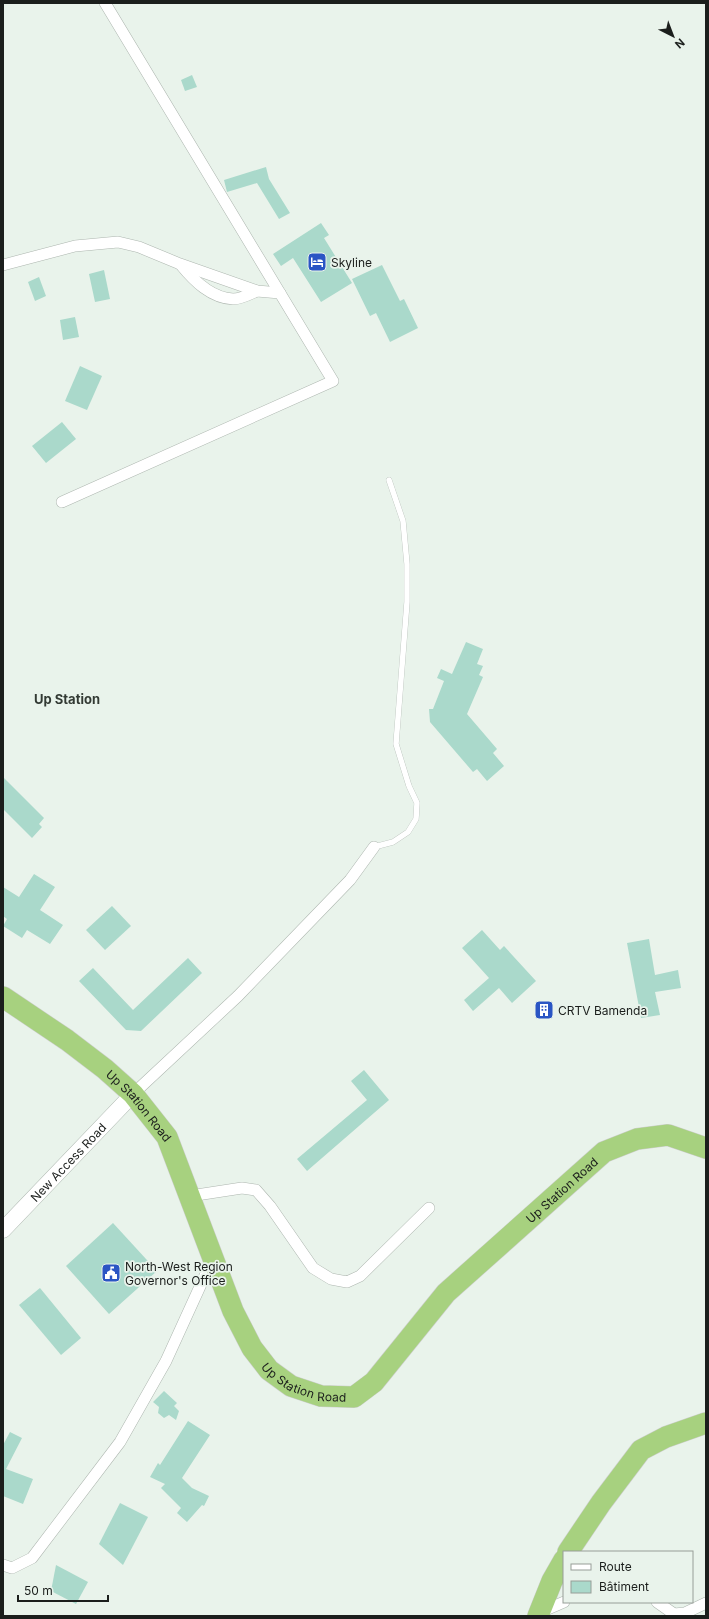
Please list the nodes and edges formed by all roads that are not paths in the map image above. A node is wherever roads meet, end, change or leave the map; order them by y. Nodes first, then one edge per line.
1 (106, 3) edge
2 (180, 264) junction
3 (3, 265) edge
4 (257, 291) junction
5 (280, 293) junction
6 (389, 480) dead end
7 (62, 502) dead end
8 (374, 847) joint
9 (3, 997) edge
10 (133, 1094) junction
11 (706, 1148) edge
12 (190, 1196) junction
13 (429, 1208) dead end
14 (3, 1230) edge
15 (213, 1257) junction
16 (706, 1423) edge
17 (569, 1551) edge
18 (563, 1562) edge
19 (3, 1565) edge
20 (563, 1602) edge
21 (658, 1603) edge
22 (706, 1603) edge
23 (538, 1614) edge

1 - 5 street
2 - 3 street
2 - 4 street
2 - 4 street
4 - 5 street
5 - 7 street
6 - 8 lane
8 - 10 street
9 - 10 highway, Up Station Road
10 - 12 highway, Up Station Road
10 - 14 main road, New Access Road
11 - 15 highway, Up Station Road
12 - 13 street
12 - 15 highway, Up Station Road
15 - 19 street
16 - 17 highway
18 - 23 highway
20 - 23 street
21 - 22 street

